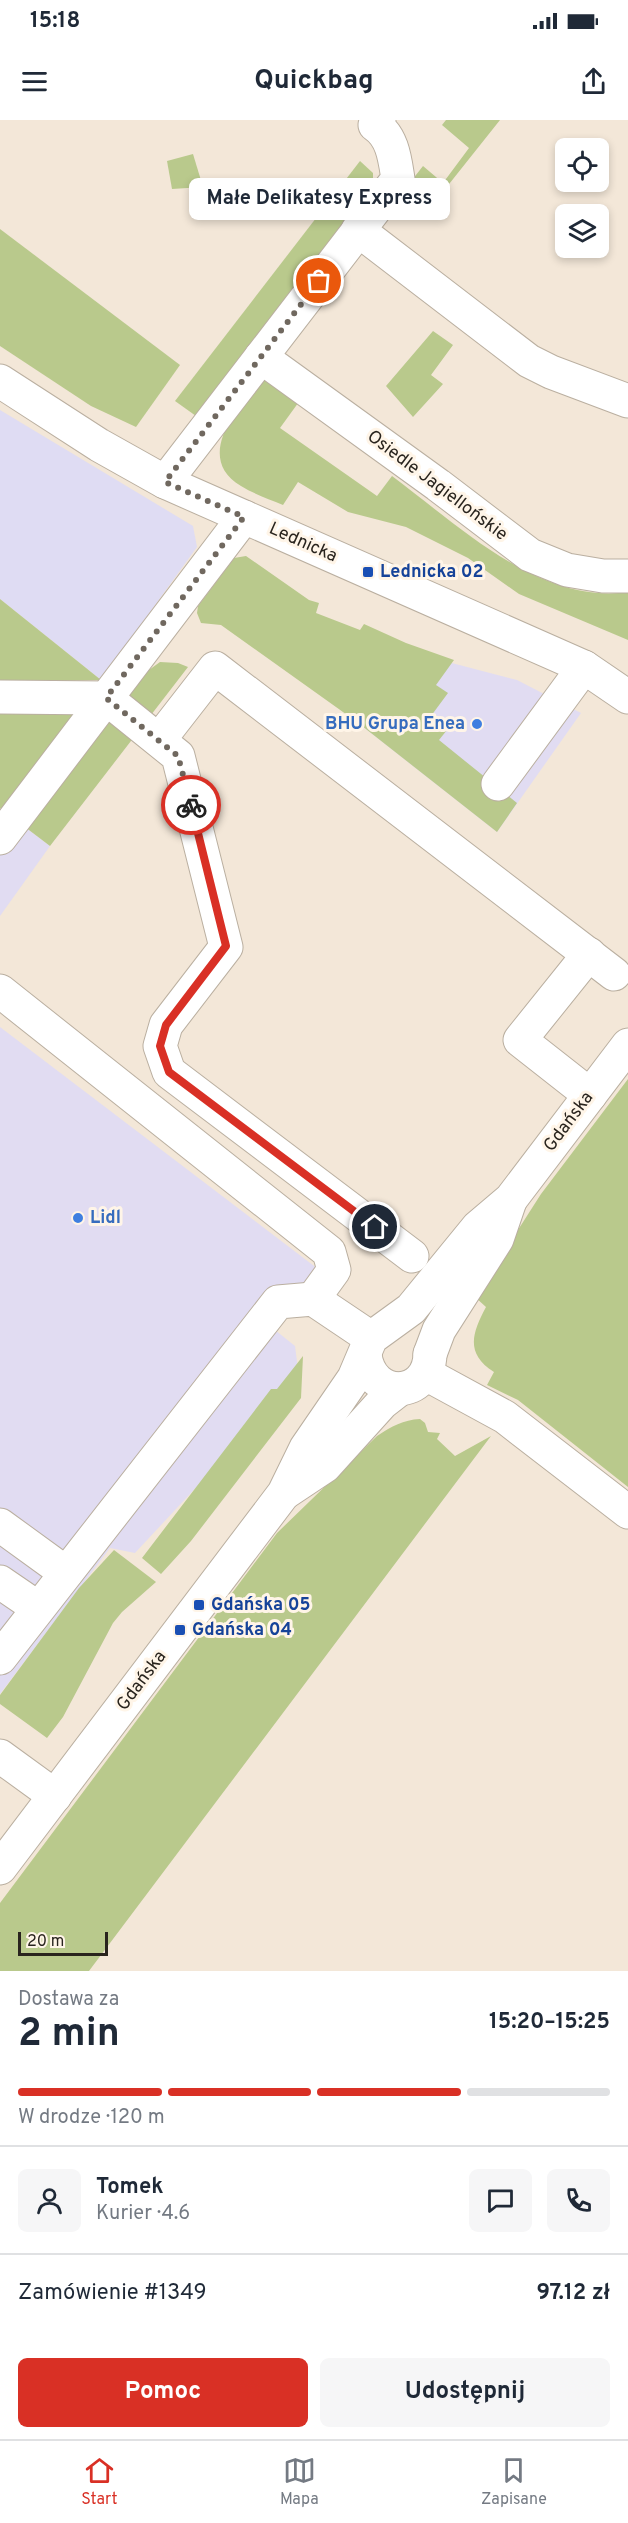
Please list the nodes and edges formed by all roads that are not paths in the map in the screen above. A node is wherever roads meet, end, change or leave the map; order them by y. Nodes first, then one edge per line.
1 (379, 120) edge
2 (358, 230) junction
3 (261, 357) junction
4 (0, 381) edge
5 (628, 401) edge
6 (165, 482) junction
7 (244, 517) junction
8 (628, 576) edge
9 (584, 667) junction
10 (628, 675) edge
11 (0, 697) edge
12 (628, 697) edge
13 (106, 698) junction
14 (159, 740) junction
15 (498, 784) dead end
16 (0, 838) edge
17 (0, 991) edge
18 (628, 1045) edge
19 (590, 1095) junction
20 (511, 1199) junction
21 (412, 1256) dead end
22 (313, 1299) junction
23 (376, 1339) junction
24 (418, 1372) junction
25 (284, 1493) junction
26 (628, 1512) edge
27 (0, 1525) edge
28 (66, 1573) junction
29 (0, 1582) edge
30 (38, 1608) junction
31 (5, 1640) edge
32 (0, 1756) edge
33 (55, 1796) junction
34 (4, 1854) edge

1 - 2 street
2 - 3 street
2 - 5 street
3 - 6 street
3 - 8 street, Osiedle Jagiellońskie
4 - 6 street, Lednicka
6 - 7 street, Lednicka
7 - 9 street, Lednicka
7 - 13 street
9 - 10 street, Lednicka
9 - 12 street, Lednicka
9 - 15 street
11 - 13 street
13 - 14 street
13 - 16 street
14 - 19 street
14 - 21 street
17 - 22 street
18 - 19 street, Gdańska
19 - 20 street, Gdańska
20 - 23 street, Gdańska
20 - 24 street, Gdańska
22 - 23 street
22 - 28 street
23 - 24 street
23 - 24 street
23 - 25 street, Gdańska
24 - 25 street, Gdańska
24 - 26 street
25 - 33 street, Gdańska
27 - 28 street
28 - 30 street
29 - 30 street
30 - 31 street
32 - 33 street
33 - 34 street, Gdańska

